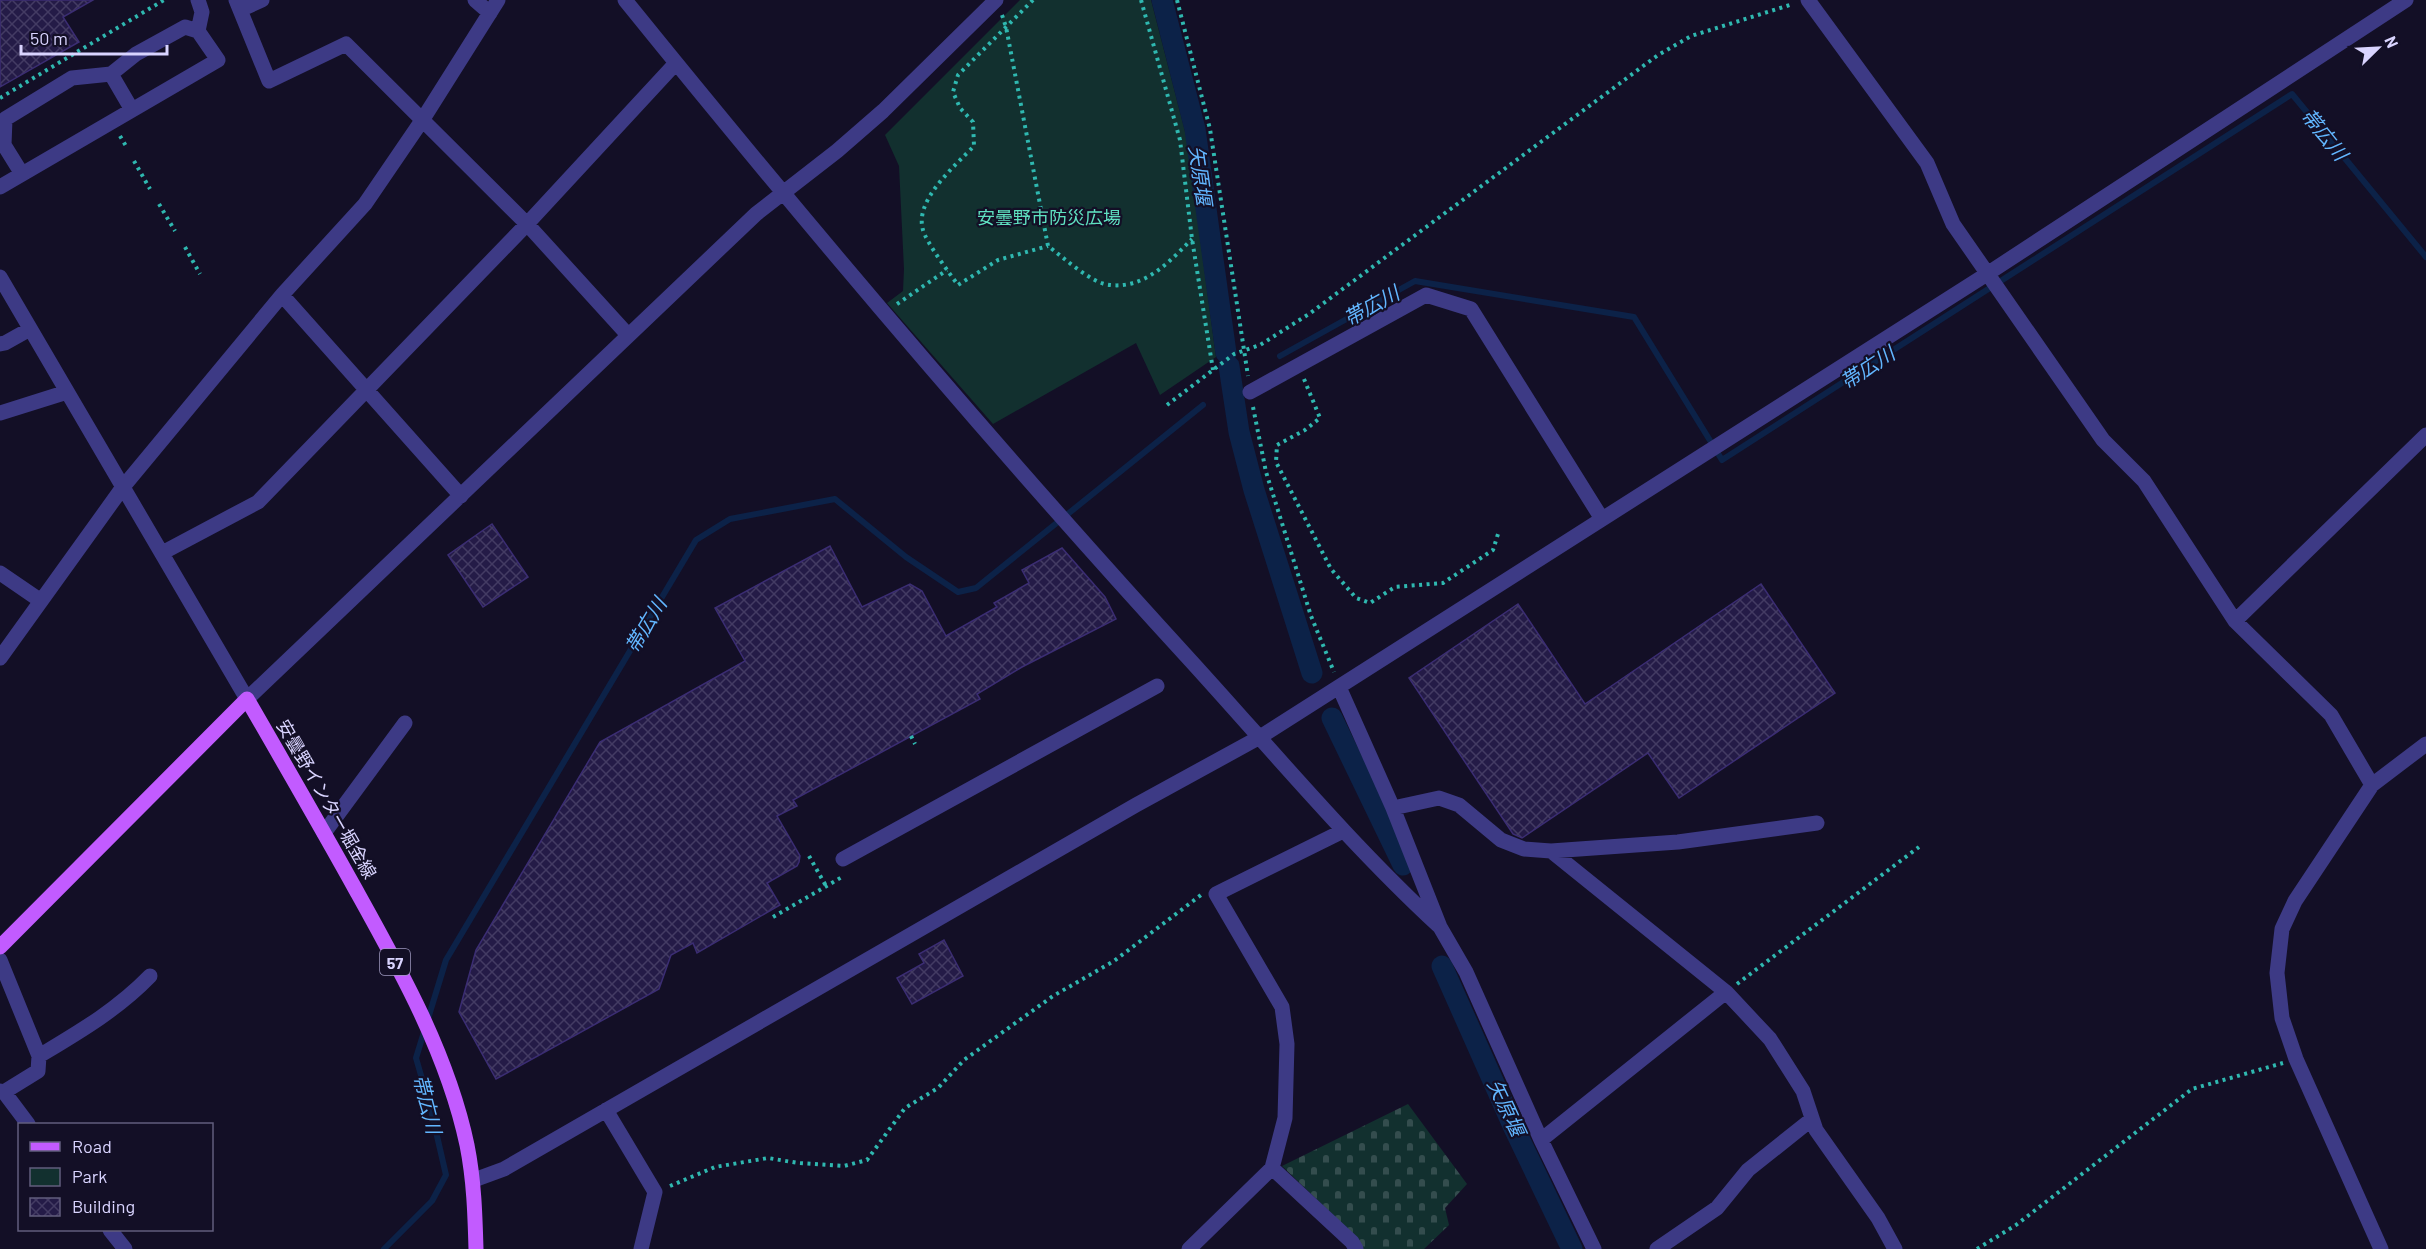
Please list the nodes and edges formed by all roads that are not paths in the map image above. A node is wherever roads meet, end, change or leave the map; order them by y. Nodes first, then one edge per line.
1 (198, 0) edge
2 (262, 0) edge
3 (475, 0) edge
4 (498, 0) edge
5 (625, 0) edge
6 (2406, 0) edge
7 (1802, 2) edge
8 (238, 5) edge
9 (999, 7) edge
10 (490, 14) junction
11 (198, 31) junction
12 (676, 63) junction
13 (111, 74) junction
14 (132, 110) junction
15 (423, 119) junction
16 (22, 174) junction
17 (0, 187) edge
18 (783, 194) junction
19 (527, 224) junction
20 (1987, 274) junction
21 (0, 277) edge
22 (282, 295) junction
23 (30, 329) junction
24 (628, 335) junction
25 (0, 344) edge
26 (366, 390) junction
27 (67, 392) junction
28 (1250, 392) road end
29 (0, 413) edge
30 (2426, 435) edge
31 (123, 487) junction
32 (461, 496) junction
33 (1602, 519) junction
34 (162, 553) junction
35 (0, 573) edge
36 (41, 601) junction
37 (2235, 621) junction
38 (0, 658) edge
39 (1157, 687) dead end
40 (1340, 687) junction
41 (247, 699) junction
42 (405, 723) dead end
43 (1260, 737) junction
44 (2426, 744) edge
45 (2372, 785) junction
46 (1393, 808) junction
47 (1816, 823) dead end
48 (1343, 831) junction
49 (324, 833) junction
50 (1551, 851) junction
51 (843, 859) dead end
52 (1440, 927) junction
53 (0, 947) edge
54 (0, 960) edge
55 (150, 976) dead end
56 (1726, 992) junction
57 (39, 1056) junction
58 (2, 1092) edge
59 (606, 1110) junction
60 (1812, 1119) junction
61 (26, 1123) edge
62 (1541, 1140) junction
63 (1272, 1168) junction
64 (474, 1180) junction
65 (111, 1231) edge
66 (125, 1249) edge
67 (476, 1249) edge
68 (641, 1249) edge
69 (1189, 1249) edge
70 (1356, 1249) edge
71 (1594, 1249) edge
72 (1657, 1249) edge
73 (1895, 1249) edge
74 (2381, 1249) edge

1 - 11 street
2 - 8 street
3 - 10 street
4 - 10 street
5 - 12 street
6 - 20 street
7 - 20 street
8 - 15 street
9 - 18 street
10 - 15 street
11 - 13 street
11 - 14 street
12 - 18 street
12 - 19 street
13 - 14 street
13 - 16 street
14 - 16 street
15 - 19 street
15 - 22 street
16 - 17 street
18 - 24 street
18 - 43 street
19 - 24 street
19 - 26 street
20 - 33 street
20 - 37 street
21 - 23 street
22 - 26 street
22 - 31 street
23 - 25 street
23 - 27 street
24 - 32 street
26 - 32 street
26 - 34 street
27 - 29 street
27 - 31 street
28 - 33 street
30 - 37 street
31 - 34 street
31 - 36 street
32 - 41 street
33 - 40 street
34 - 41 street
35 - 36 street
36 - 38 street
37 - 45 street
39 - 51 street
40 - 43 street
40 - 46 street
41 - 49 main road, 安曇野インター堀金線 / 57
41 - 53 main road
42 - 49 street
43 - 48 street
43 - 59 street
44 - 45 street
45 - 74 street
46 - 50 street
46 - 52 street
47 - 50 street
48 - 52 street
48 - 63 street
49 - 64 main road, 安曇野インター堀金線 / 57
50 - 56 street
52 - 62 street
54 - 57 street
55 - 57 street
56 - 60 street
56 - 62 street
57 - 58 street
58 - 61 street
59 - 64 street
59 - 68 street
60 - 72 street
60 - 73 street
62 - 71 street
63 - 69 street
63 - 70 street
64 - 67 main road, 安曇野インター堀金線 / 57
65 - 66 street

